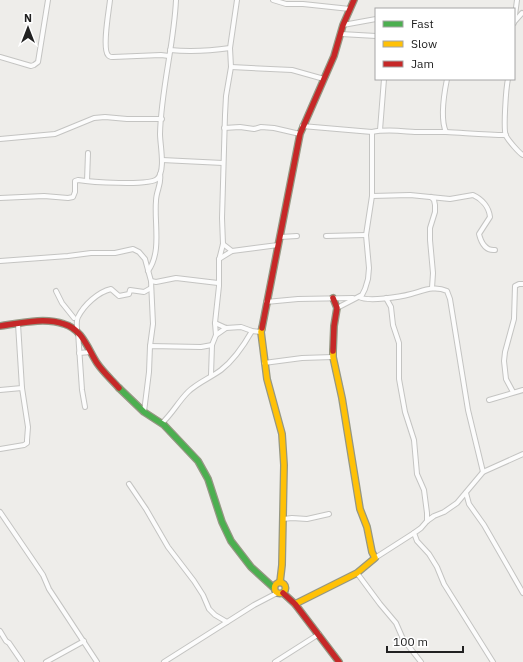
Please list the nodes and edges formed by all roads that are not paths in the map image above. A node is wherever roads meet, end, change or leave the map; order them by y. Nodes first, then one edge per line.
1 (48, 0) edge
2 (110, 0) edge
3 (176, 0) edge
4 (237, 0) edge
5 (273, 0) edge
6 (354, 0) edge
7 (517, 0) edge
8 (350, 9) junction
9 (515, 9) joint
10 (522, 14) edge
11 (375, 19) edge
12 (343, 25) junction
13 (341, 34) junction
14 (375, 36) edge
15 (230, 48) junction
16 (170, 50) junction
17 (169, 56) junction
18 (0, 57) edge
19 (231, 66) junction
20 (324, 79) junction
21 (384, 80) edge
22 (447, 80) edge
23 (508, 80) edge
24 (162, 119) junction
25 (443, 125) junction
26 (302, 126) junction
27 (224, 128) junction
28 (380, 130) junction
29 (372, 132) junction
30 (437, 132) junction
31 (446, 132) junction
32 (300, 134) junction
33 (506, 136) junction
34 (0, 139) edge
35 (88, 153) dead end
36 (523, 155) edge
37 (162, 160) junction
38 (223, 163) junction
39 (160, 174) junction
40 (87, 181) junction
41 (372, 196) junction
42 (431, 197) junction
43 (0, 198) edge
44 (366, 235) junction
45 (280, 236) junction
46 (297, 236) dead end
47 (326, 236) dead end
48 (222, 244) junction
49 (278, 245) junction
50 (495, 250) dead end
51 (232, 251) junction
52 (219, 260) junction
53 (0, 261) edge
54 (148, 271) junction
55 (218, 283) junction
56 (152, 284) junction
57 (523, 284) edge
58 (432, 288) junction
59 (365, 289) junction
60 (56, 290) dead end
61 (358, 297) junction
62 (333, 298) junction
63 (353, 298) junction
64 (386, 298) junction
65 (369, 299) junction
66 (266, 302) junction
67 (337, 308) junction
68 (78, 316) junction
69 (74, 318) junction
70 (215, 323) junction
71 (18, 324) junction
72 (65, 324) junction
73 (0, 326) edge
74 (226, 328) junction
75 (77, 331) junction
76 (252, 331) junction
77 (262, 332) junction
78 (216, 335) junction
79 (212, 345) junction
80 (150, 346) junction
81 (79, 352) junction
82 (91, 352) junction
83 (333, 357) junction
84 (264, 363) junction
85 (211, 375) junction
86 (22, 388) junction
87 (0, 390) edge
88 (523, 390) edge
89 (513, 392) junction
90 (489, 400) dead end
91 (86, 407) dead end
92 (144, 412) junction
93 (162, 423) junction
94 (0, 449) edge
95 (523, 454) edge
96 (483, 472) junction
97 (130, 484) dead end
98 (466, 493) junction
99 (0, 512) edge
100 (329, 514) dead end
101 (283, 520) junction
102 (427, 521) junction
103 (414, 533) junction
104 (375, 558) junction
105 (357, 573) junction
106 (280, 582) junction
107 (275, 591) junction
108 (283, 593) junction
109 (523, 593) edge
110 (295, 604) junction
111 (227, 622) junction
112 (0, 631) edge
113 (319, 634) junction
114 (84, 642) junction
115 (22, 662) edge
116 (46, 662) edge
117 (97, 662) edge
118 (164, 662) edge
119 (275, 662) edge
120 (339, 662) edge
121 (421, 662) edge
122 (493, 662) edge

1 - 18 street
2 - 17 street
3 - 16 street
4 - 15 street
5 - 8 street
6 - 8 street
7 - 9 street
8 - 12 street
9 - 10 street
11 - 12 street
12 - 13 street
13 - 14 street
13 - 20 street
15 - 16 street
15 - 19 street
16 - 17 street
17 - 24 street
19 - 20 street
19 - 27 street
20 - 26 street
21 - 28 street
22 - 25 street
23 - 33 street
24 - 34 street
24 - 37 street
25 - 30 street
25 - 31 street
26 - 29 street
26 - 32 street
27 - 32 street
27 - 38 street
28 - 29 street
28 - 30 street
29 - 41 street
30 - 31 street
31 - 33 street
32 - 45 street
33 - 36 street
35 - 40 street
37 - 38 street
37 - 39 street
38 - 48 street
39 - 40 street
39 - 54 street
40 - 43 street
41 - 42 street
41 - 44 street
42 - 50 street
42 - 58 street
44 - 47 street
44 - 59 street
45 - 46 street
45 - 49 street
48 - 51 street
48 - 52 street
49 - 51 street
49 - 66 street
51 - 52 street
52 - 55 street
53 - 54 street
54 - 56 street
55 - 56 street
55 - 70 street
56 - 68 street
56 - 80 street
57 - 89 street
58 - 64 street
58 - 96 street
59 - 61 street
59 - 65 street
60 - 69 street
61 - 63 street
61 - 65 street
62 - 63 street
62 - 66 street
62 - 67 street
63 - 67 street
64 - 65 street
64 - 102 street
66 - 77 street
67 - 83 street
68 - 69 street
68 - 75 street
69 - 72 street
70 - 74 street
70 - 78 street
71 - 72 street
71 - 73 street
71 - 86 street
72 - 75 street
74 - 76 street
74 - 78 street
75 - 81 street
75 - 82 street
76 - 77 street
76 - 85 street
77 - 84 street
78 - 79 street
79 - 80 street
79 - 85 street
80 - 92 street
81 - 82 street
81 - 91 street
82 - 92 street
83 - 84 street
83 - 104 street
84 - 101 street
85 - 93 street
86 - 87 street
86 - 94 street
88 - 89 street
89 - 90 street
92 - 93 street
93 - 107 street
95 - 96 street
96 - 98 street
97 - 111 street
98 - 102 street
98 - 109 street
99 - 114 street
100 - 101 street
101 - 106 street
102 - 103 street
103 - 104 street
103 - 122 street
104 - 105 street
105 - 110 street
105 - 121 street
106 - 107 street
106 - 108 street
107 - 108 street
107 - 111 street
108 - 110 street
110 - 113 street
111 - 118 street
112 - 115 street
113 - 119 street
113 - 120 street
114 - 116 street
114 - 117 street

